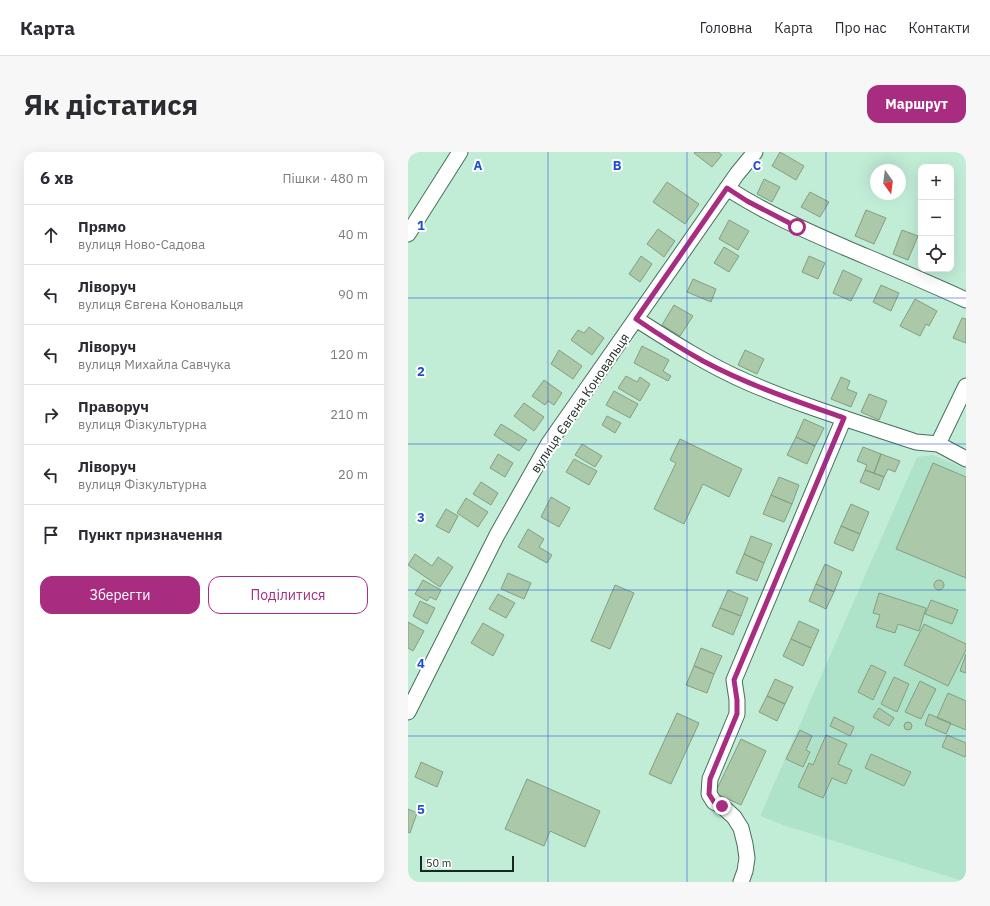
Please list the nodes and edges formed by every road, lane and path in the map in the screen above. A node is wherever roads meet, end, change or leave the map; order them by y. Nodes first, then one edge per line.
1 (460, 152) edge
2 (755, 152) edge
3 (727, 188) junction
4 (408, 234) edge
5 (966, 300) edge
6 (636, 319) junction
7 (966, 386) edge
8 (844, 418) junction
9 (938, 444) junction
10 (966, 459) edge
11 (408, 712) edge
12 (741, 882) edge

1 - 4 street
2 - 3 street, вулиця Євгена Коновальця
3 - 5 street
3 - 6 street, вулиця Євгена Коновальця
6 - 8 street
6 - 11 street, вулиця Євгена Коновальця
7 - 9 street
8 - 9 street
8 - 12 street
9 - 10 street

